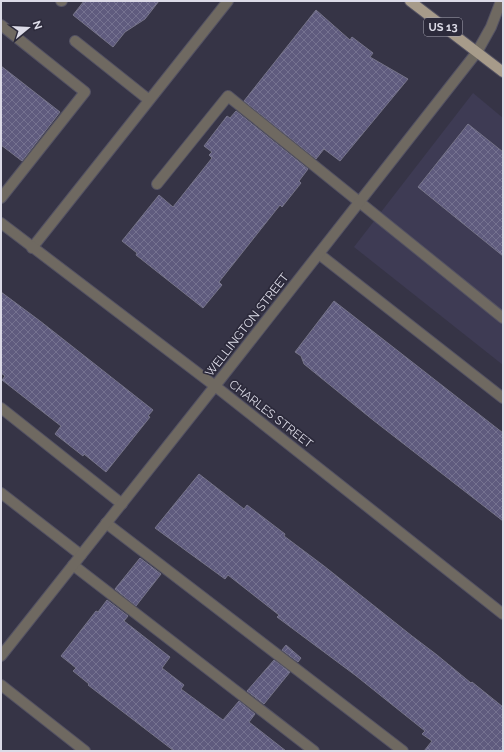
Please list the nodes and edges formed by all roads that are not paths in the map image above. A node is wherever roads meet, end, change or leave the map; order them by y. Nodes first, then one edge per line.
1 (228, 1) edge
2 (410, 1) edge
3 (501, 1) edge
4 (1, 25) edge
5 (75, 41) dead end
6 (477, 52) junction
7 (503, 72) edge
8 (149, 100) junction
9 (157, 184) dead end
10 (1, 198) edge
11 (360, 202) junction
12 (1, 223) edge
13 (32, 248) junction
14 (319, 254) junction
15 (503, 318) edge
16 (216, 386) junction
17 (503, 398) edge
18 (1, 408) edge
19 (1, 493) edge
20 (122, 504) junction
21 (106, 524) junction
22 (81, 555) junction
23 (74, 565) junction
24 (503, 614) edge
25 (1, 656) edge
26 (1, 685) edge
27 (85, 751) edge
28 (314, 751) edge
29 (403, 751) edge

1 - 8 street
2 - 6 main road, US 13
3 - 6 street, WELLINGTON STREET
4 - 10 street
5 - 8 street
6 - 7 main road, US 13
6 - 11 street, WELLINGTON STREET
8 - 13 street
9 - 11 street
11 - 14 street, WELLINGTON STREET
11 - 15 street
12 - 13 street, CHARLES STREET
13 - 16 street, CHARLES STREET
14 - 16 street, WELLINGTON STREET
14 - 17 street
16 - 20 street, WELLINGTON STREET
16 - 24 street, CHARLES STREET
18 - 20 street
19 - 22 street
20 - 21 street, WELLINGTON STREET
21 - 22 street, WELLINGTON STREET
21 - 29 street
22 - 23 street, WELLINGTON STREET
23 - 25 street, WELLINGTON STREET
23 - 28 street
26 - 27 street

